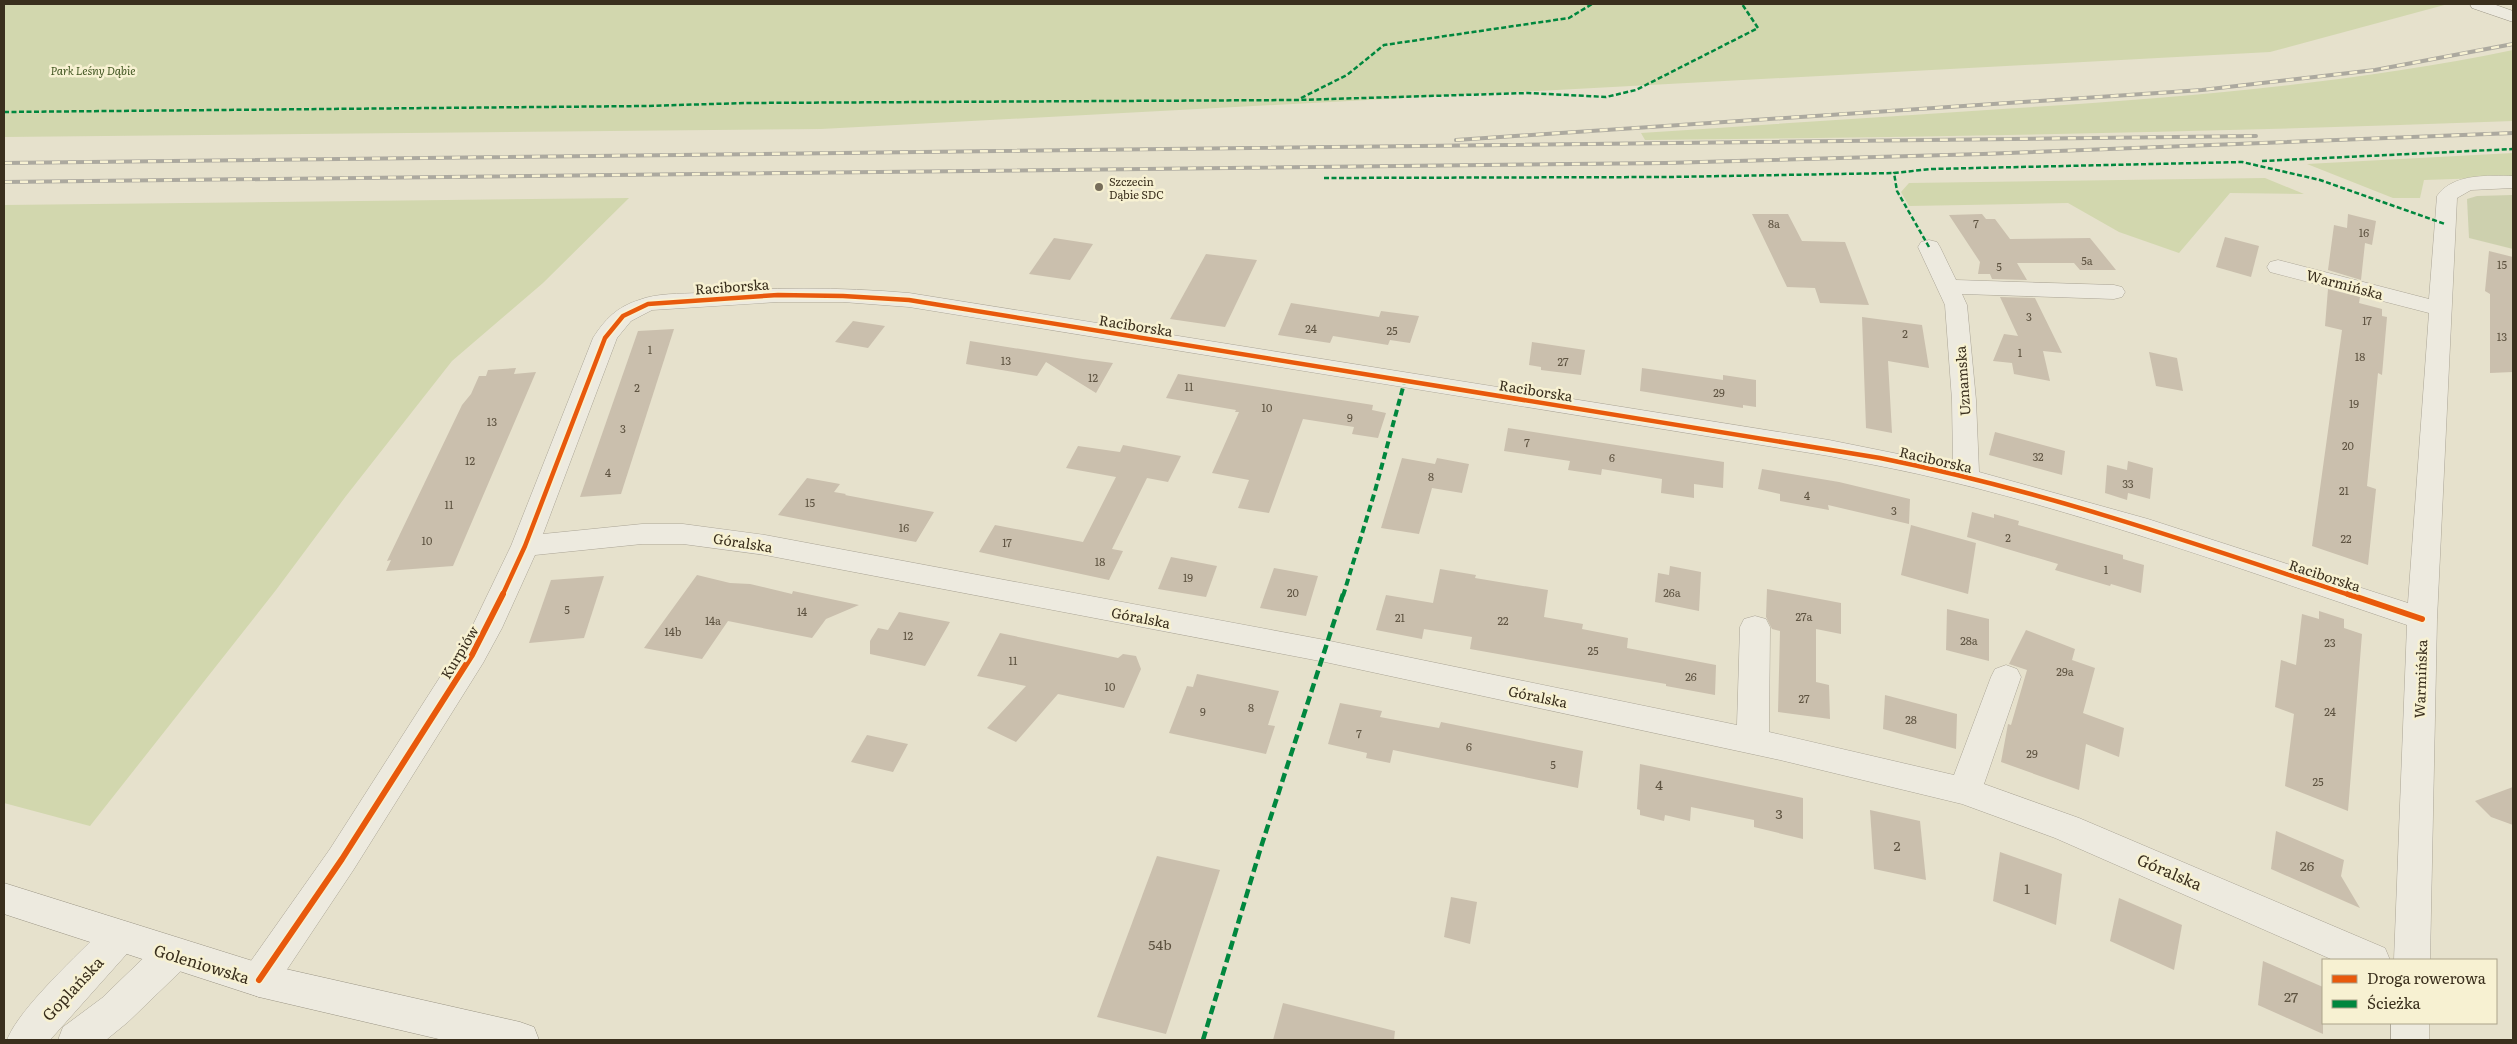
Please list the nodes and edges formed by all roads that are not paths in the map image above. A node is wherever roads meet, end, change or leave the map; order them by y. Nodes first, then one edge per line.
1 (2478, 4) edge
2 (2513, 17) edge
3 (2513, 182) edge
4 (1928, 247) dead end
5 (2278, 266) dead end
6 (1948, 287) junction
7 (2114, 292) dead end
8 (2440, 309) junction
9 (629, 311) joint
10 (1966, 477) junction
11 (524, 546) junction
12 (2422, 619) junction
13 (1755, 627) dead end
14 (2006, 677) dead end
15 (1753, 741) junction
16 (1965, 791) junction
17 (4, 898) edge
18 (119, 938) junction
19 (173, 954) junction
20 (2370, 959) edge
21 (2412, 959) edge
22 (260, 980) junction
23 (2410, 1024) edge
24 (26, 1040) edge
25 (77, 1040) edge
26 (520, 1040) edge
27 (2410, 1040) edge

1 - 2 street
3 - 8 street, Warmińska
4 - 6 street, Uznamska
5 - 8 street, Warmińska
6 - 7 street
6 - 10 street, Uznamska
8 - 12 street, Warmińska
9 - 10 street, Raciborska
9 - 11 street, Kurpiów
10 - 12 street, Raciborska
11 - 15 street, Góralska
11 - 22 street, Kurpiów
12 - 21 street, Warmińska
13 - 15 street
14 - 16 street
15 - 16 street, Góralska
16 - 20 street, Góralska
17 - 18 street, Goleniowska
18 - 19 street, Goleniowska
18 - 24 street, Goplańska
19 - 22 street, Goleniowska
19 - 25 street
22 - 26 street, Goleniowska
23 - 27 street

